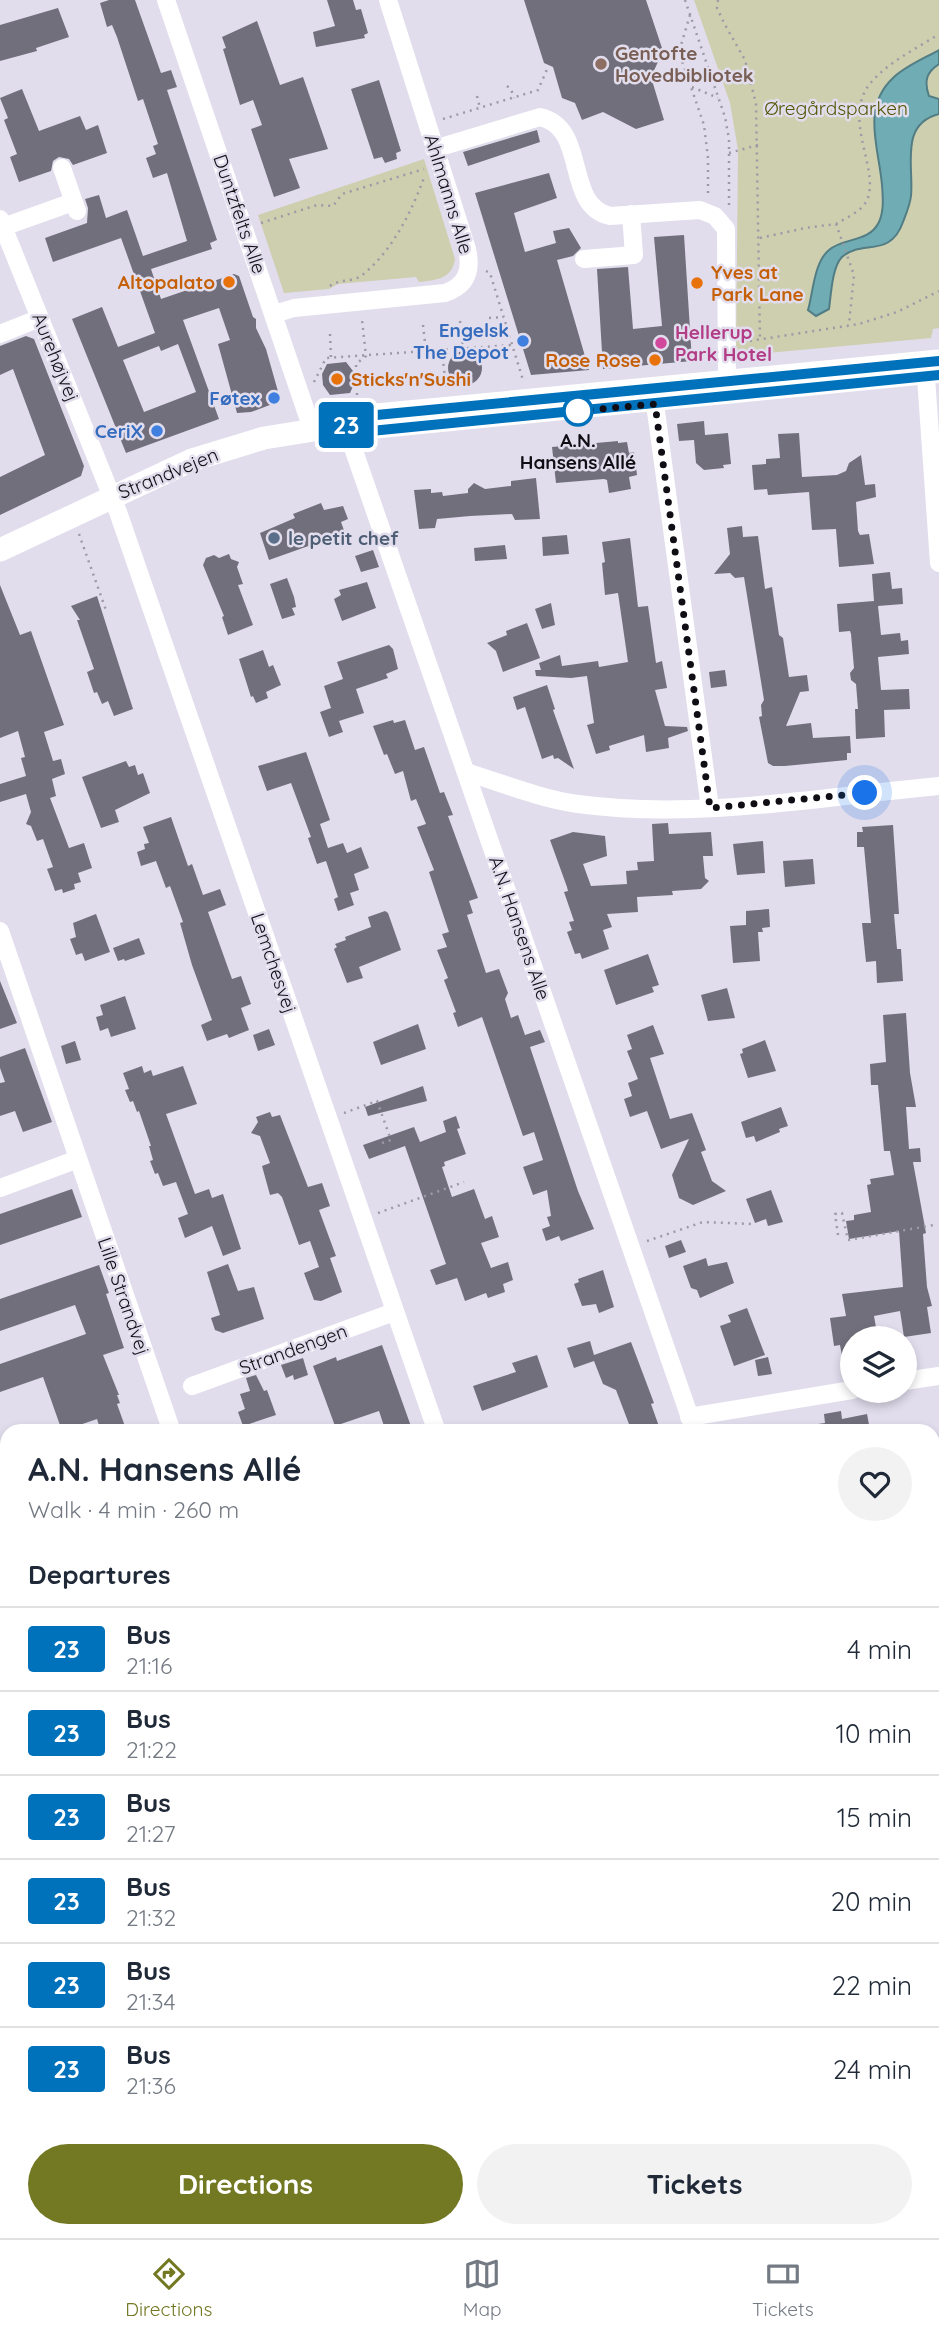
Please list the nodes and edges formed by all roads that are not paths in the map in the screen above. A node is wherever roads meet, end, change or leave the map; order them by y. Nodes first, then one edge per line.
1 (166, 0) edge
2 (388, 0) edge
3 (434, 149) junction
4 (62, 168) dead end
5 (631, 214) junction
6 (2, 223) edge
7 (584, 259) dead end
8 (274, 314) junction
9 (40, 317) junction
10 (0, 334) edge
11 (932, 369) edge
12 (727, 382) junction
13 (655, 404) junction
14 (345, 425) junction
15 (313, 429) junction
16 (112, 495) junction
17 (0, 550) edge
18 (939, 563) edge
19 (466, 772) junction
20 (939, 786) edge
21 (710, 808) junction
22 (0, 931) edge
23 (78, 1159) junction
24 (0, 1188) edge
25 (394, 1312) junction
26 (939, 1376) edge
27 (917, 1379) edge
28 (192, 1385) dead end
29 (840, 1393) edge
30 (169, 1424) edge
31 (434, 1424) edge
32 (692, 1424) edge

1 - 8 street, Duntzfelts Alle
2 - 3 street, Ahlmanns Alle
3 - 5 street
3 - 8 street, Ahlmanns Alle
4 - 6 street
5 - 7 street
5 - 12 street
6 - 9 street, Aurehøjvej
8 - 15 street, Duntzfelts Alle
9 - 10 street
9 - 16 street, Aurehøjvej
11 - 12 main road, Strandvejen
11 - 13 main road, Strandvejen
11 - 18 street
12 - 14 main road, Strandvejen
13 - 14 main road, Strandvejen
13 - 21 street
14 - 15 main road, Strandvejen
14 - 19 street, A.N. Hansens Alle
15 - 16 main road, Strandvejen
16 - 17 main road, Strandvejen
16 - 25 street, Lemchesvej
19 - 21 street
19 - 32 street, A.N. Hansens Alle
20 - 21 street
22 - 23 street, Lille Strandvej
23 - 24 street
23 - 30 street, Lille Strandvej
25 - 28 street, Strandengen
25 - 31 street, Lemchesvej
26 - 27 street
29 - 32 street

